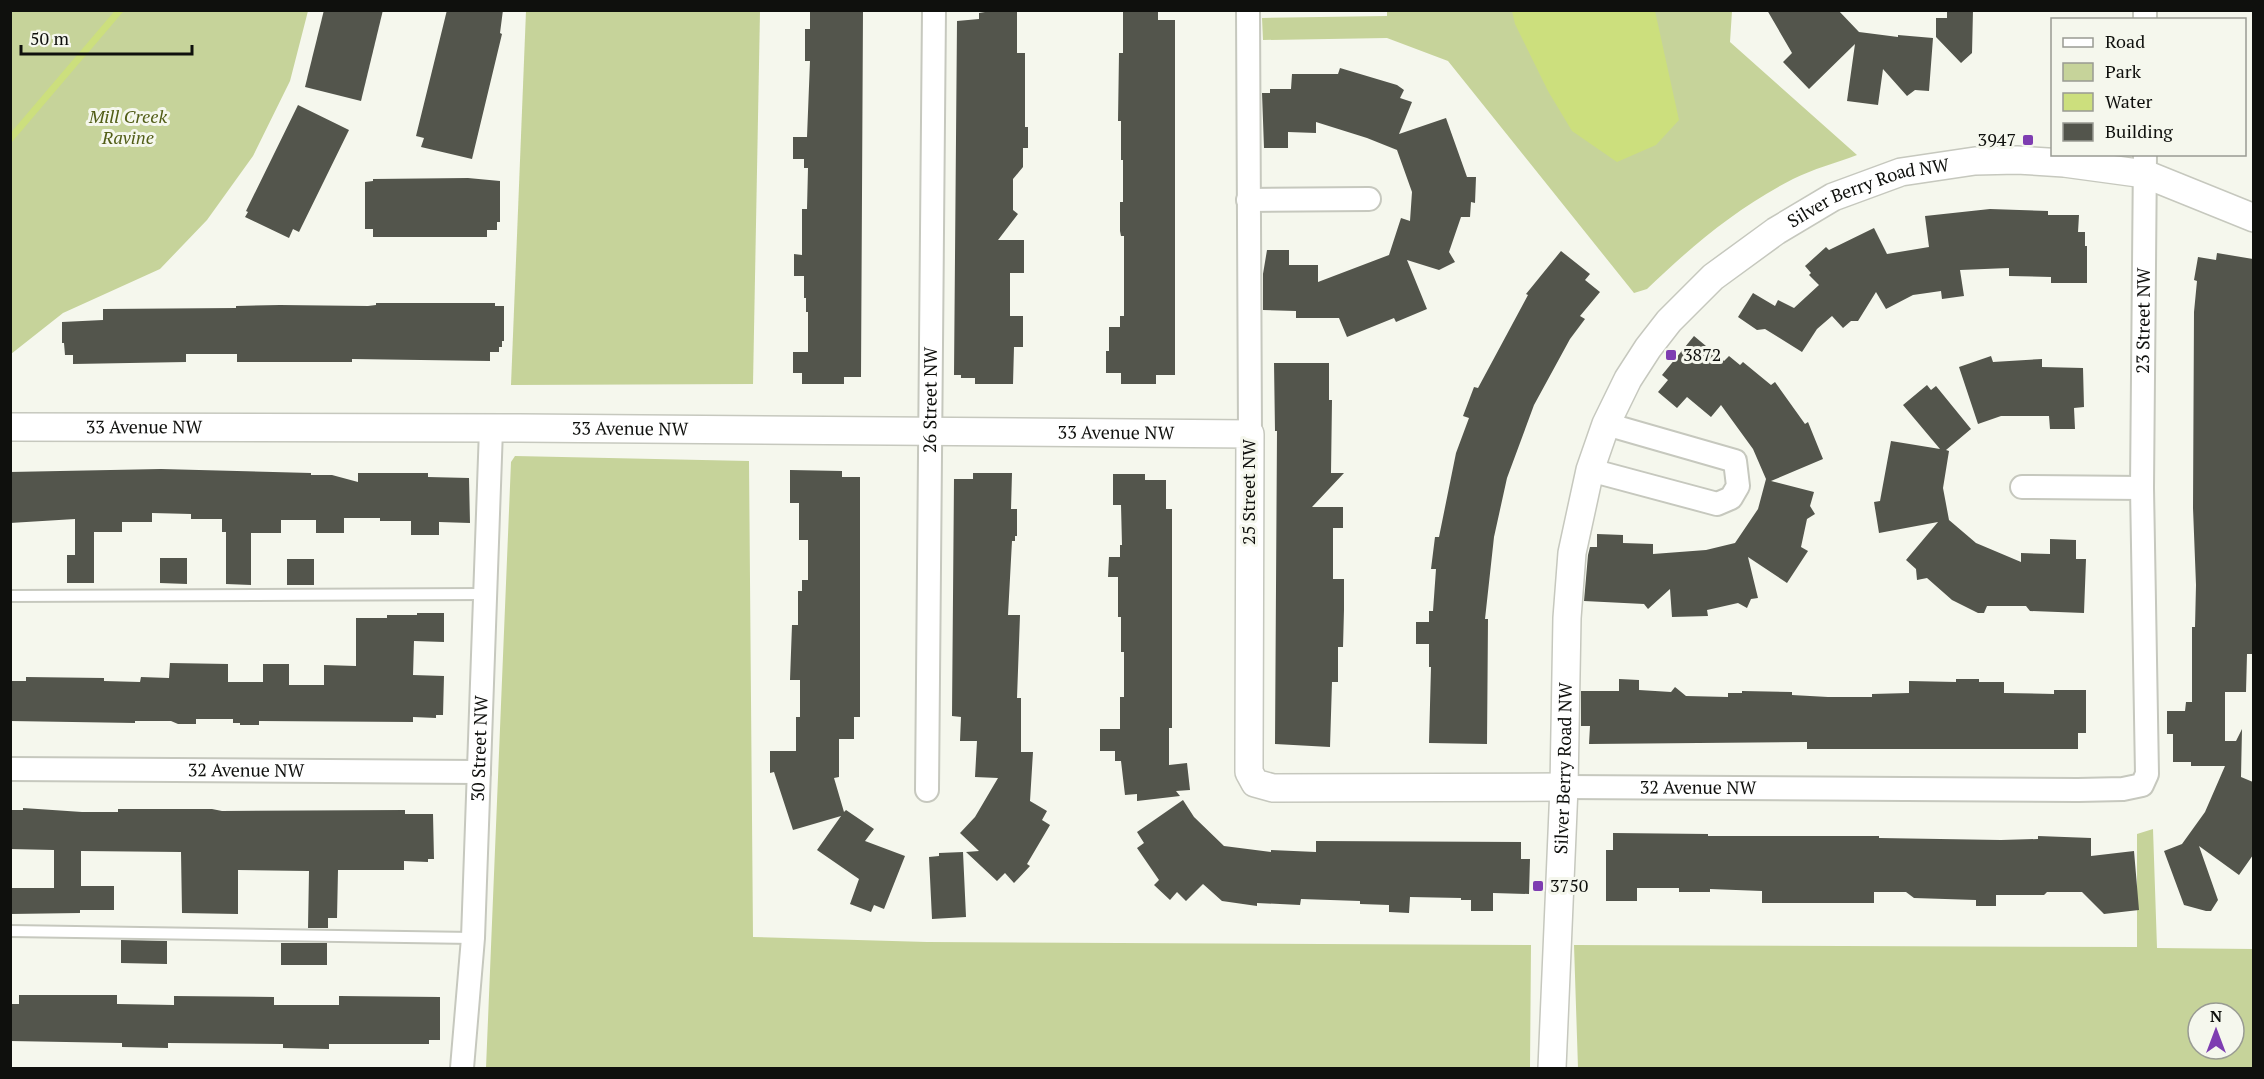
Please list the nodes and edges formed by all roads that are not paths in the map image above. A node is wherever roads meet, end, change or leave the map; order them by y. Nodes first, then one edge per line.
1 (934, 10) edge
2 (1248, 10) edge
3 (2145, 164) edge
4 (1248, 200) junction
5 (1369, 200) dead end
6 (2253, 218) edge
7 (1606, 424) junction
8 (10, 427) edge
9 (491, 429) junction
10 (931, 432) junction
11 (1250, 434) junction
12 (1590, 470) junction
13 (2022, 487) dead end
14 (2142, 488) junction
15 (485, 594) junction
16 (10, 596) edge
17 (10, 769) edge
18 (479, 772) junction
19 (1255, 783) joint
20 (1564, 787) junction
21 (2140, 787) joint
22 (927, 790) dead end
23 (10, 931) edge
24 (473, 938) junction
25 (462, 1068) edge
26 (1552, 1068) edge

1 - 10 street, 26 Street NW
2 - 4 street, 25 Street NW
3 - 6 street, Silver Berry Road NW
3 - 7 street, Silver Berry Road NW
3 - 14 street, 23 Street NW
4 - 5 street
4 - 11 street, 25 Street NW
7 - 12 street, Silver Berry Road NW
7 - 12 street
8 - 9 street, 33 Avenue NW
9 - 10 street, 33 Avenue NW
9 - 15 street, 30 Street NW
10 - 11 street, 33 Avenue NW
10 - 22 street, 26 Street NW
11 - 19 street, 25 Street NW
12 - 20 street, Silver Berry Road NW
13 - 14 street
14 - 21 street, 23 Street NW
15 - 16 lane
15 - 18 street, 30 Street NW
17 - 18 street, 32 Avenue NW
18 - 24 street, 30 Street NW
19 - 20 street, 32 Avenue NW
20 - 21 street, 32 Avenue NW
20 - 26 street, Silver Berry Road NW
23 - 24 lane
24 - 25 street, 30 Street NW

